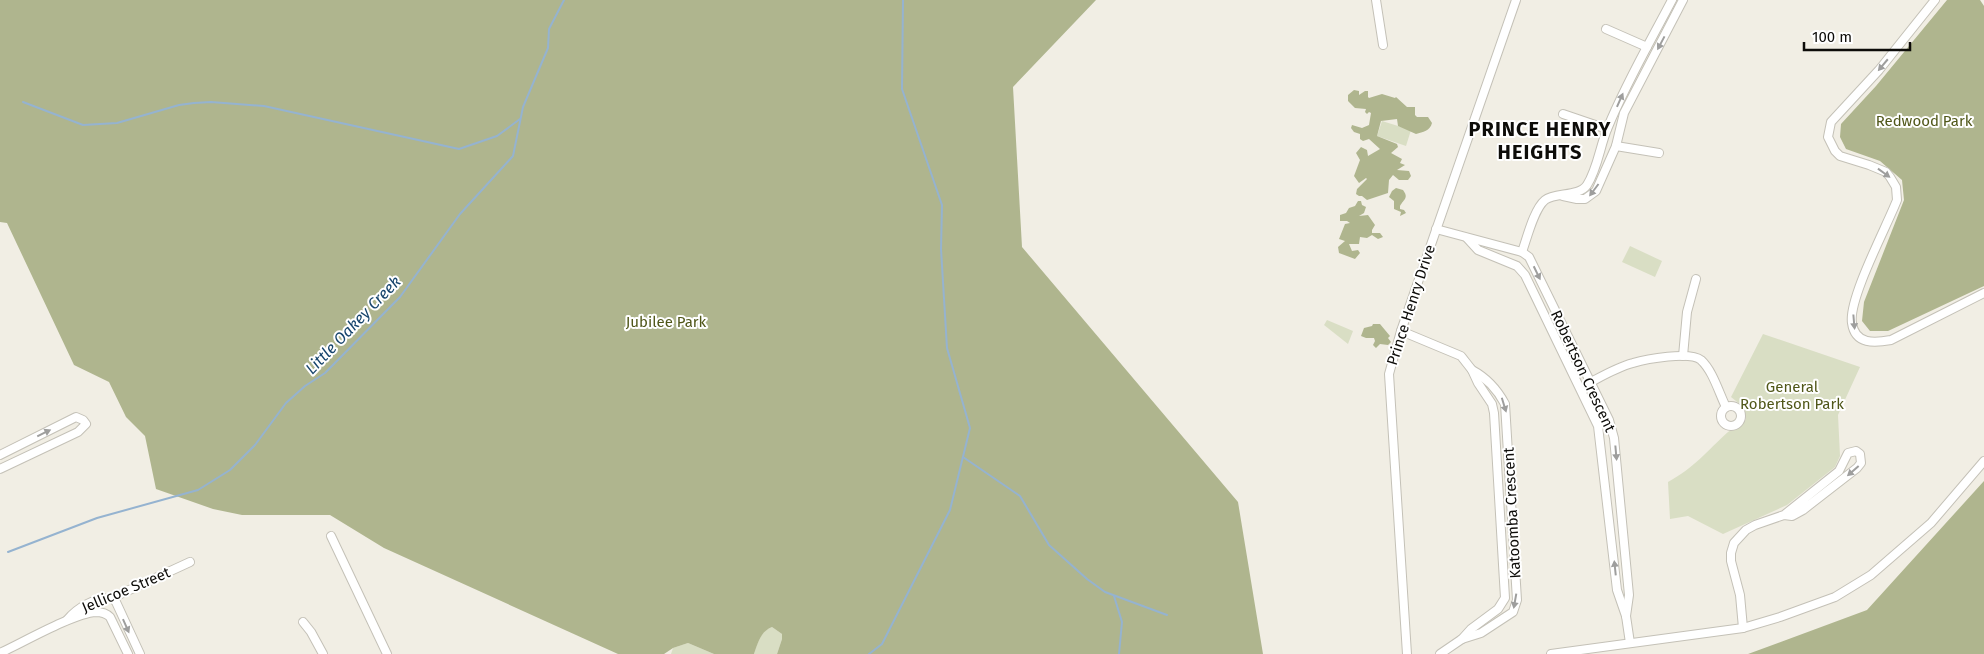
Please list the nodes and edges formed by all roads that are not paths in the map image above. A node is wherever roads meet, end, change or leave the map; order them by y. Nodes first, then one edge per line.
1 (1376, 0) edge
2 (1516, 0) edge
3 (1672, 0) edge
4 (1684, 0) edge
5 (1936, 0) edge
6 (1606, 29) dead end
7 (1383, 45) dead end
8 (1647, 47) junction
9 (1563, 114) dead end
10 (1607, 129) junction
11 (1616, 146) junction
12 (1659, 153) dead end
13 (1563, 196) junction
14 (1436, 229) junction
15 (1466, 238) junction
16 (1522, 252) junction
17 (1696, 278) dead end
18 (1984, 293) edge
19 (1401, 331) junction
20 (1683, 356) junction
21 (1472, 370) junction
22 (1591, 382) junction
23 (1726, 407) dead end
24 (0, 455) edge
25 (1984, 459) edge
26 (0, 469) edge
27 (1784, 515) junction
28 (331, 536) dead end
29 (190, 562) dead end
30 (112, 598) junction
31 (1626, 616) junction
32 (65, 622) junction
33 (303, 622) dead end
34 (1743, 628) junction
35 (1462, 640) junction
36 (1630, 643) junction
37 (0, 653) edge
38 (128, 654) edge
39 (140, 654) edge
40 (323, 654) edge
41 (387, 654) edge
42 (1407, 654) edge
43 (1440, 654) edge
44 (1551, 654) edge

1 - 7 street
2 - 14 street, Prince Henry Drive
3 - 8 street
4 -> 11 street
5 -> 18 street
6 - 8 street
10 -> 8 street
9 - 10 street
10 - 13 street
11 - 12 street
11 -> 13 street
13 - 16 street
14 - 15 street, Robertson Crescent
14 - 19 street, Prince Henry Drive
15 - 16 street, Robertson Crescent
31 -> 15 street, Robertson Crescent
16 -> 22 street, Robertson Crescent
17 - 20 street
19 - 21 street, Katoomba Crescent
19 - 42 street, Prince Henry Drive
20 - 22 street
20 - 23 street
21 - 35 street, Katoomba Crescent
21 -> 35 street, Katoomba Crescent
22 -> 31 street, Robertson Crescent
24 -> 26 street
25 - 34 street
27 -> 27 street
27 - 34 street
28 - 41 street
29 - 30 street, Jellicoe Street
30 - 32 street, Jellicoe Street
30 -> 39 street
31 - 36 street, Robertson Crescent
32 - 37 street, Jellicoe Street
32 - 38 street, Jellicoe Street
33 - 40 street
34 - 36 street
35 - 43 street, Katoomba Crescent
36 - 44 street

